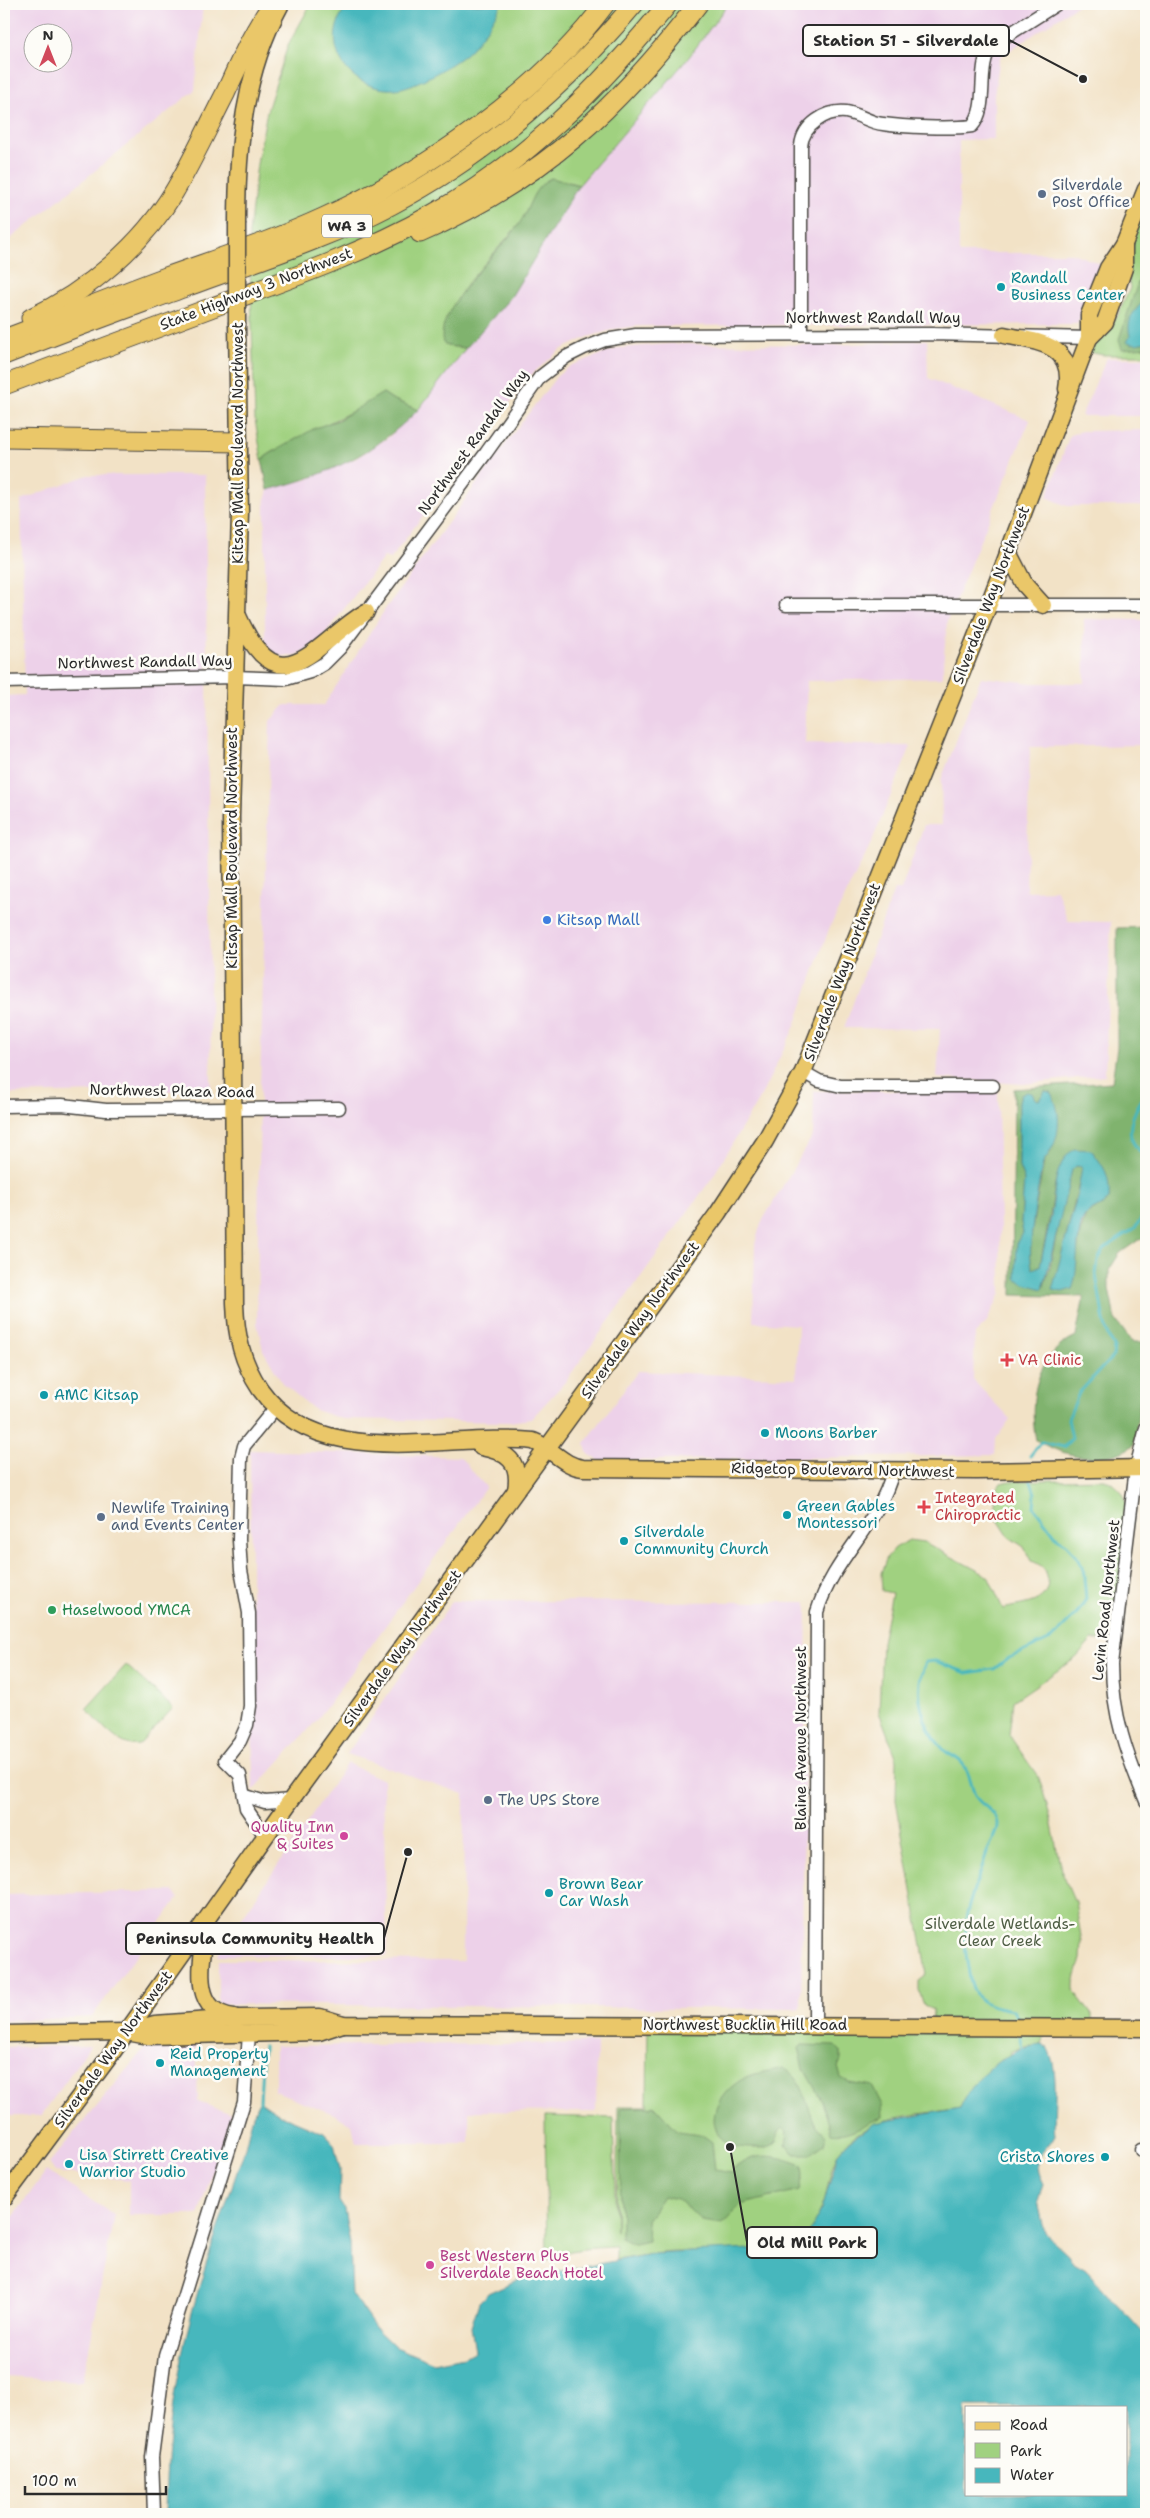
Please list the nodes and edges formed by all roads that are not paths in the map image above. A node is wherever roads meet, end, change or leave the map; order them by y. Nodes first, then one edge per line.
1 (273, 4) edge
2 (281, 4) edge
3 (604, 4) edge
4 (634, 4) edge
5 (668, 4) edge
6 (698, 4) edge
7 (1057, 4) edge
8 (1146, 189) edge
9 (297, 277) junction
10 (4, 331) edge
11 (801, 334) junction
12 (1004, 335) junction
13 (1089, 338) junction
14 (4, 339) edge
15 (4, 355) edge
16 (4, 385) edge
17 (1065, 403) junction
18 (4, 438) edge
19 (238, 442) junction
20 (1008, 552) junction
21 (989, 604) junction
22 (786, 605) dead end
23 (1043, 605) junction
24 (1146, 605) edge
25 (366, 612) junction
26 (237, 613) junction
27 (234, 676) junction
28 (4, 682) edge
29 (803, 1072) junction
30 (993, 1086) dead end
31 (4, 1106) edge
32 (233, 1108) junction
33 (339, 1108) dead end
34 (276, 1407) junction
35 (1146, 1428) edge
36 (451, 1442) junction
37 (547, 1448) junction
38 (1141, 1468) edge
39 (893, 1471) junction
40 (516, 1491) junction
41 (246, 1796) junction
42 (291, 1800) junction
43 (1146, 1802) edge
44 (265, 1836) junction
45 (207, 1921) junction
46 (238, 2018) junction
47 (273, 2018) junction
48 (343, 2024) junction
49 (815, 2025) junction
50 (1146, 2028) edge
51 (126, 2032) junction
52 (4, 2034) edge
53 (249, 2034) junction
54 (4, 2198) edge
55 (154, 2514) edge

1 - 10 highway
2 - 19 main road, Kitsap Mall Boulevard Northwest, bridge
3 - 14 highway
4 - 15 highway, State Highway 3 Northwest / WA 3
5 - 9 highway, State Highway 3 Northwest / WA 3
6 - 9 highway
7 - 11 street
8 - 13 main road, Silverdale Way Northwest
9 - 16 highway, State Highway 3 Northwest / WA 3
11 - 12 street, Northwest Randall Way
11 - 25 street, Northwest Randall Way
12 - 13 street, Northwest Randall Way
12 - 17 main road
13 - 17 main road, Silverdale Way Northwest
17 - 20 main road, Silverdale Way Northwest
18 - 19 highway
19 - 26 main road, Kitsap Mall Boulevard Northwest
20 - 21 main road, Silverdale Way Northwest
20 - 23 main road
21 - 22 street
21 - 23 street
21 - 29 main road, Silverdale Way Northwest
23 - 24 street
25 - 26 main road
25 - 27 street, Northwest Randall Way
26 - 27 main road, Kitsap Mall Boulevard Northwest
27 - 28 street, Northwest Randall Way
27 - 32 main road, Kitsap Mall Boulevard Northwest
29 - 30 street
29 - 37 main road, Silverdale Way Northwest
31 - 32 street, Northwest Plaza Road
32 - 33 street, Northwest Plaza Road
32 - 34 main road, Kitsap Mall Boulevard Northwest
34 - 36 main road, Kitsap Mall Boulevard Northwest
34 - 41 street
35 - 38 street, Levin Road Northwest
36 - 37 main road, Kitsap Mall Boulevard Northwest
36 - 40 main road
37 - 39 main road, Ridgetop Boulevard Northwest
37 - 40 main road, Silverdale Way Northwest
38 - 39 main road, Ridgetop Boulevard Northwest
38 - 43 street, Levin Road Northwest
39 - 49 street, Blaine Avenue Northwest
40 - 42 main road, Silverdale Way Northwest
41 - 42 street
41 - 44 street
42 - 44 main road, Silverdale Way Northwest
44 - 45 main road, Silverdale Way Northwest
45 - 46 main road
45 - 51 main road, Silverdale Way Northwest
46 - 47 main road, Northwest Bucklin Hill Road
46 - 51 main road, Northwest Bucklin Hill Road
47 - 48 main road, Northwest Bucklin Hill Road
47 - 53 main road
48 - 49 main road, Northwest Bucklin Hill Road
48 - 53 main road, Northwest Bucklin Hill Road
49 - 50 main road, Northwest Bucklin Hill Road
51 - 52 main road, Northwest Bucklin Hill Road
51 - 53 main road, Northwest Bucklin Hill Road
51 - 54 main road, Silverdale Way Northwest
53 - 55 street

